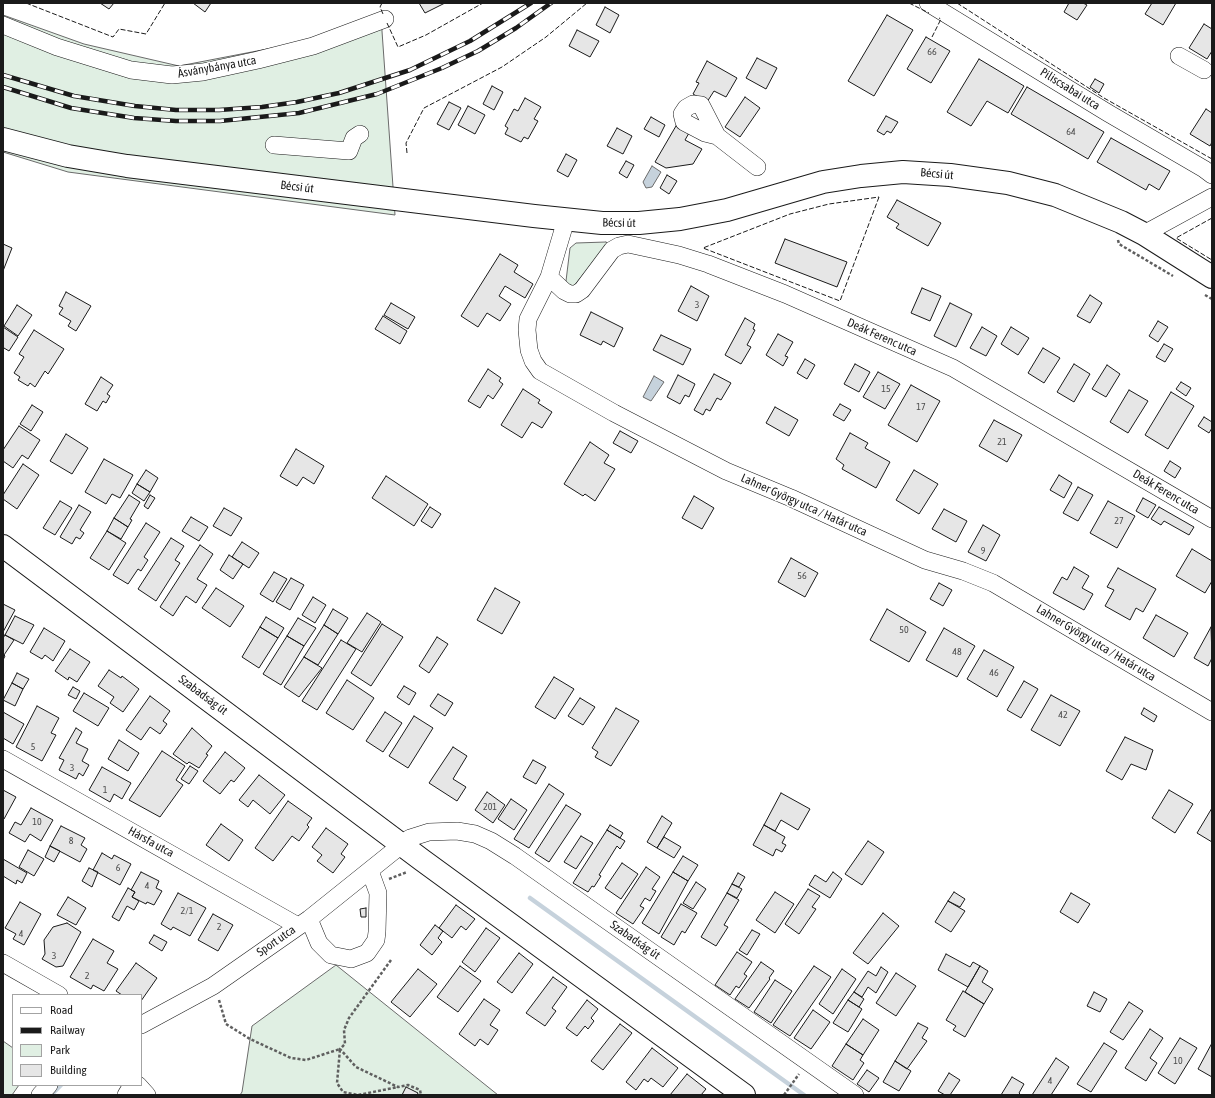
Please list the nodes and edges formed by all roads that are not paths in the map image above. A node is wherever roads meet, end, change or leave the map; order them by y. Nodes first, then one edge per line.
1 (928, 3) edge
2 (385, 19) dead end
3 (3, 25) edge
4 (1179, 56) dead end
5 (1204, 70) dead end
6 (360, 134) dead end
7 (717, 136) dead end
8 (3, 139) edge
9 (274, 145) dead end
10 (757, 167) dead end
11 (1212, 175) edge
12 (1212, 197) edge
13 (566, 220) junction
14 (1144, 234) junction
15 (549, 277) junction
16 (1212, 277) edge
17 (1212, 520) edge
18 (3, 546) edge
19 (1212, 712) edge
20 (3, 759) edge
21 (402, 844) junction
22 (370, 871) junction
23 (304, 922) junction
24 (3, 963) edge
25 (58, 994) edge
26 (142, 1024) edge
27 (48, 1086) edge
28 (131, 1086) edge
29 (139, 1086) edge
30 (40, 1095) edge
31 (126, 1095) edge
32 (147, 1095) edge
33 (744, 1095) edge
34 (855, 1095) edge

1 - 11 street, Piliscsabai utca
2 - 3 street, Ásványbánya utca
4 - 5 street
6 - 9 street
7 - 10 street
8 - 13 main road, Bécsi út
12 - 14 street
13 - 14 main road, Bécsi út
13 - 15 street, Lahner György utca / Határ utca
14 - 16 main road, Bécsi út
15 - 17 street, Deák Ferenc utca
15 - 19 street, Lahner György utca / Határ utca
18 - 21 main road, Szabadság út
20 - 23 street, Hársfa utca
21 - 22 street, Sport utca
21 - 33 main road, Szabadság út
21 - 34 street, Szabadság út
22 - 23 street, Sport utca
22 - 23 street
23 - 26 street, Sport utca
24 - 25 street
27 - 30 street
28 - 31 street
29 - 32 street

